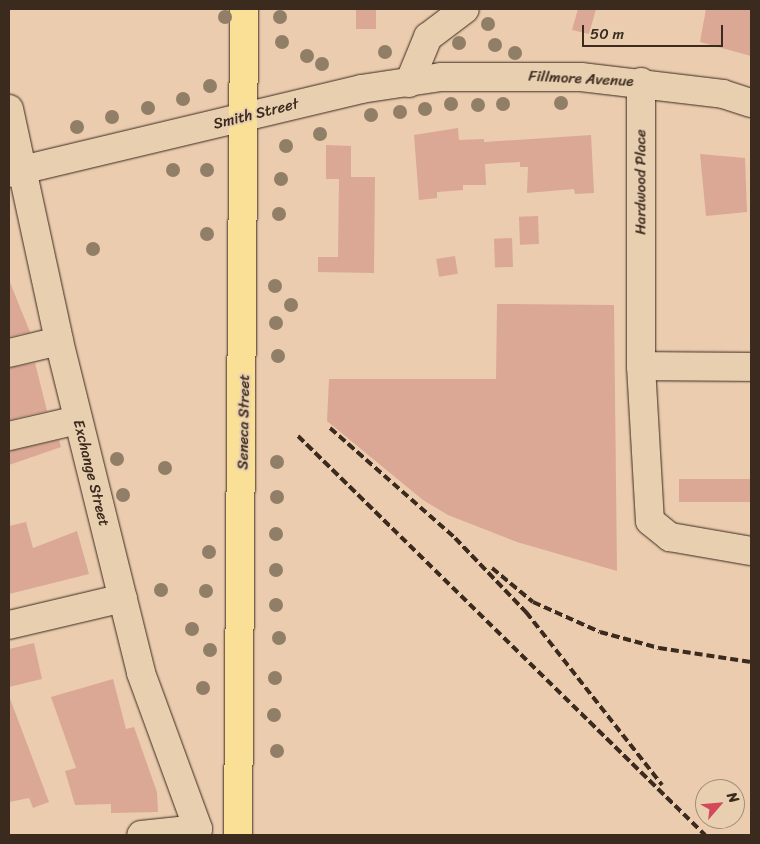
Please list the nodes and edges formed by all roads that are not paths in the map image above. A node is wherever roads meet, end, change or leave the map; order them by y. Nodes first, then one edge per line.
1 (244, 9) edge
2 (465, 9) edge
3 (641, 82) junction
4 (410, 83) junction
5 (751, 102) edge
6 (9, 109) edge
7 (244, 117) junction
8 (16, 171) edge
9 (59, 341) junction
10 (9, 353) edge
11 (641, 366) junction
12 (751, 367) edge
13 (78, 420) junction
14 (9, 436) edge
15 (751, 551) edge
16 (123, 598) junction
17 (9, 625) edge
18 (141, 835) edge
19 (238, 835) edge

1 - 7 main road, Seneca Street
2 - 4 street
3 - 4 street, Fillmore Avenue
3 - 5 street, Fillmore Avenue
3 - 11 street, Hardwood Place
4 - 7 street, Smith Street
6 - 8 street, Exchange Street
7 - 8 street, Smith Street
7 - 19 main road, Seneca Street
8 - 9 street, Exchange Street
9 - 10 street
9 - 13 street, Exchange Street
11 - 12 street
11 - 15 street, Hardwood Place
13 - 14 street
13 - 16 street, Exchange Street
16 - 17 street
16 - 18 street, Exchange Street

